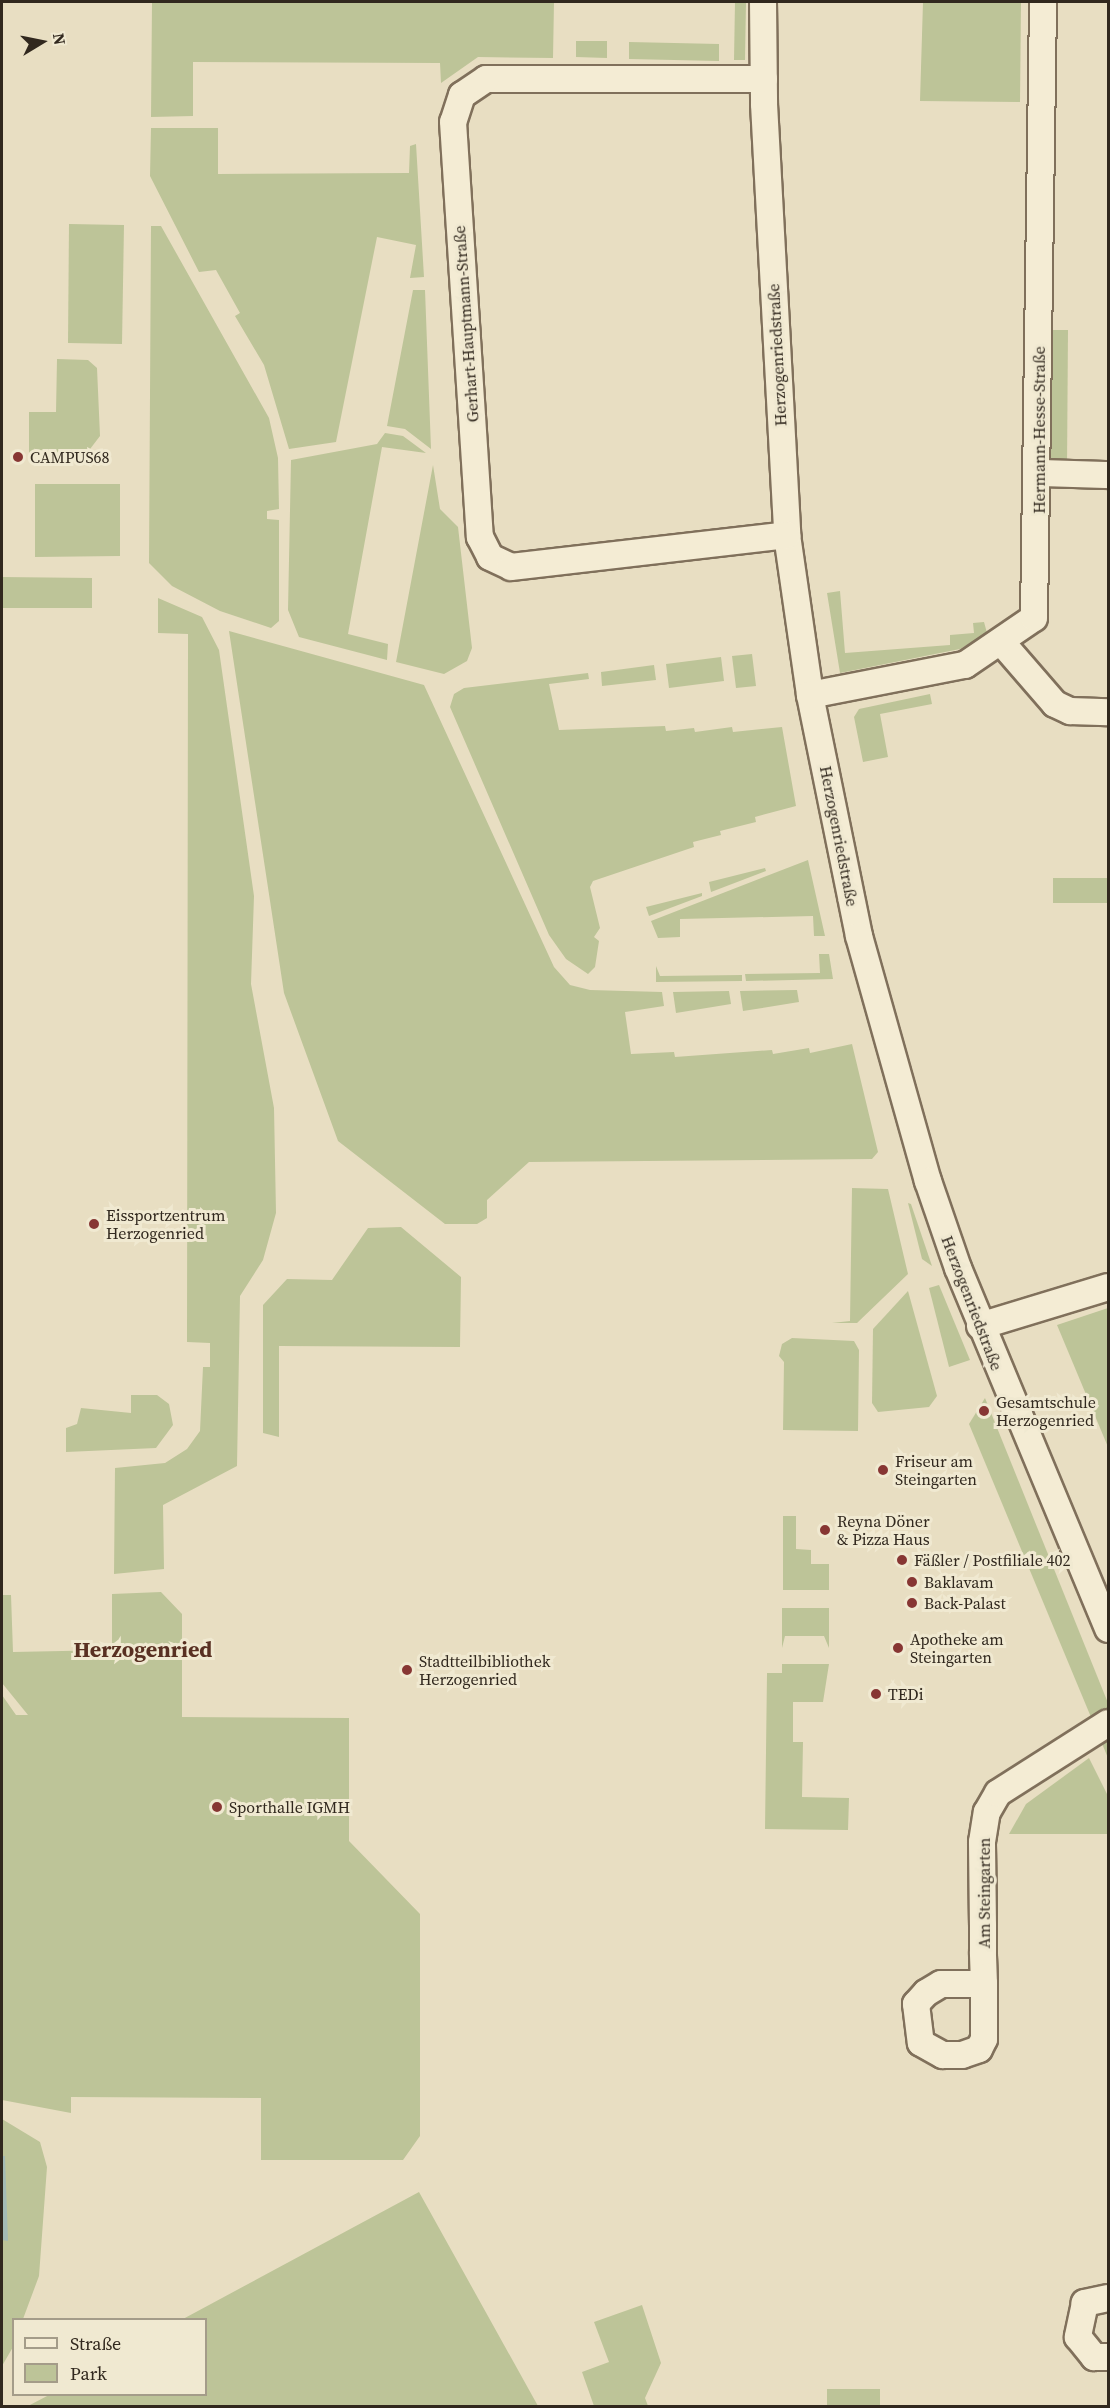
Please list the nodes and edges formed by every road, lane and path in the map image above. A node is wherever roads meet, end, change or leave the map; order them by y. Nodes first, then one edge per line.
1 (763, 2) edge
2 (1043, 2) edge
3 (764, 79) junction
4 (1039, 473) junction
5 (1108, 475) edge
6 (788, 535) junction
7 (1003, 644) junction
8 (810, 694) junction
9 (1108, 711) edge
10 (1108, 1287) edge
11 (980, 1326) junction
12 (1108, 1629) edge
13 (1108, 1723) edge
14 (984, 1984) dead end
15 (1108, 2298) edge
16 (1108, 2356) edge

1 - 3 street, Herzogenriedstraße
2 - 4 street, Hermann-Hesse-Straße
3 - 6 street, Herzogenriedstraße
3 - 6 street, Gerhart-Hauptmann-Straße
4 - 5 street
4 - 7 street, Hermann-Hesse-Straße
6 - 8 street, Herzogenriedstraße
7 - 8 street, Hermann-Hesse-Straße
7 - 9 street
8 - 11 street, Herzogenriedstraße
10 - 11 street
11 - 12 street, Herzogenriedstraße
13 - 14 street, Am Steingarten
15 - 16 street

